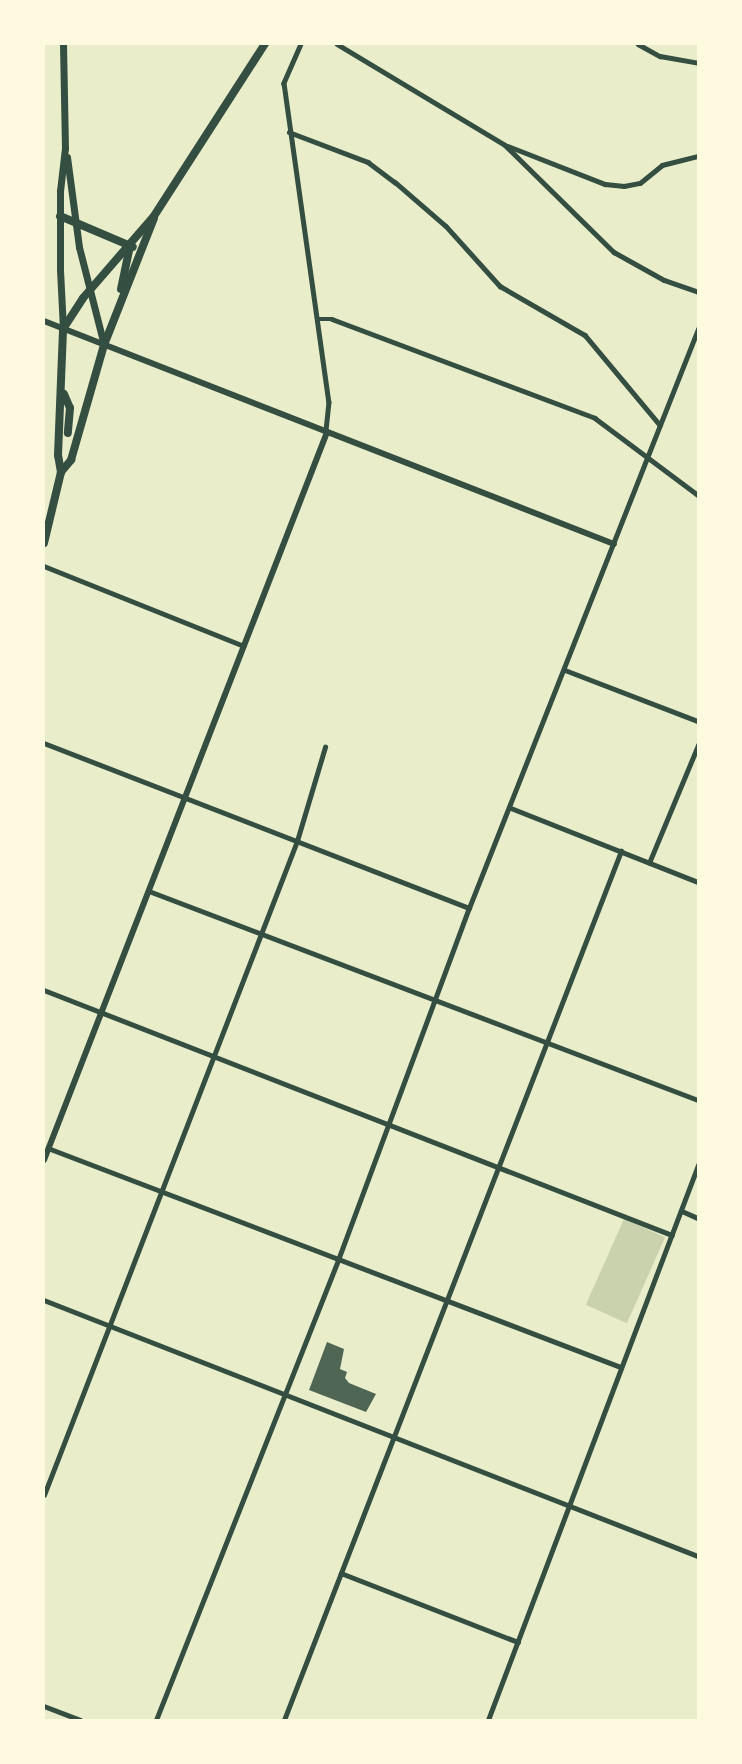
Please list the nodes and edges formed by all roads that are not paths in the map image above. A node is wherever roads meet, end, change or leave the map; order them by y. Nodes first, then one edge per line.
1 (63, 44) edge
2 (266, 44) edge
3 (301, 44) edge
4 (337, 44) edge
5 (638, 44) edge
6 (699, 63) edge
7 (289, 132) junction
8 (505, 145) junction
9 (65, 148) junction
10 (699, 156) edge
11 (60, 216) junction
12 (154, 216) junction
13 (74, 221) junction
14 (130, 246) junction
15 (140, 250) junction
16 (90, 290) junction
17 (699, 291) edge
18 (121, 296) junction
19 (317, 319) junction
20 (44, 321) edge
21 (63, 329) junction
22 (699, 329) edge
23 (104, 345) junction
24 (660, 425) junction
25 (64, 432) junction
26 (326, 435) junction
27 (77, 436) junction
28 (649, 458) junction
29 (61, 472) junction
30 (699, 495) edge
31 (44, 543) edge
32 (614, 544) junction
33 (44, 566) edge
34 (244, 646) junction
35 (566, 670) junction
36 (699, 722) edge
37 (44, 743) edge
38 (699, 745) edge
39 (325, 747) dead end
40 (185, 799) junction
41 (511, 808) junction
42 (297, 841) junction
43 (621, 851) junction
44 (649, 863) junction
45 (699, 882) edge
46 (149, 891) junction
47 (469, 908) junction
48 (261, 933) junction
49 (44, 990) edge
50 (435, 999) junction
51 (102, 1014) junction
52 (547, 1041) junction
53 (214, 1058) junction
54 (699, 1100) edge
55 (388, 1125) junction
56 (48, 1148) junction
57 (44, 1160) edge
58 (699, 1165) edge
59 (498, 1167) junction
60 (161, 1191) junction
61 (682, 1211) junction
62 (699, 1218) edge
63 (672, 1235) junction
64 (338, 1260) junction
65 (44, 1300) edge
66 (447, 1301) junction
67 (110, 1325) junction
68 (621, 1367) junction
69 (286, 1394) junction
70 (394, 1437) junction
71 (44, 1495) edge
72 (569, 1506) junction
73 (699, 1556) edge
74 (341, 1573) junction
75 (518, 1642) junction
76 (44, 1706) edge
77 (80, 1720) edge
78 (156, 1720) edge
79 (284, 1720) edge
80 (488, 1720) edge

1 - 9 main road
2 - 12 main road
3 - 7 street
4 - 8 street
5 - 6 street
7 - 19 street
7 - 24 street
8 - 10 street
8 - 17 street
9 - 11 main road
9 - 13 main road
11 - 13 main road
11 - 21 main road
12 - 14 main road
12 - 15 main road
13 - 14 main road
13 - 16 main road
14 - 15 main road
14 - 16 main road
14 - 18 main road
15 - 18 main road
16 - 21 main road
16 - 23 main road
18 - 23 main road
19 - 26 street
19 - 28 street
20 - 21 street
21 - 23 street
21 - 25 main road
22 - 24 street
23 - 26 street
23 - 27 main road
24 - 28 street
25 - 27 main road
25 - 29 main road
26 - 32 street
26 - 34 street
27 - 29 main road
28 - 30 street
28 - 32 street
29 - 31 main road
32 - 35 street
33 - 34 street
34 - 40 street
35 - 36 street
35 - 41 street
37 - 40 street
38 - 44 street
39 - 42 street
40 - 42 street
40 - 46 street
41 - 43 street
41 - 47 street
42 - 47 street
42 - 48 street
43 - 44 street
43 - 52 street
44 - 45 street
46 - 48 street
46 - 51 street
47 - 50 street
48 - 50 street
48 - 53 street
49 - 51 street
50 - 52 street
50 - 55 street
51 - 53 street
51 - 56 street
52 - 54 street
52 - 59 street
53 - 55 street
53 - 60 street
55 - 59 street
55 - 64 street
56 - 57 street
56 - 60 street
58 - 61 street
59 - 63 street
59 - 66 street
60 - 64 street
60 - 67 street
61 - 62 street
61 - 63 street
63 - 68 street
64 - 66 street
64 - 69 street
65 - 67 street
66 - 68 street
66 - 70 street
67 - 69 street
67 - 71 street
68 - 72 street
69 - 70 street
69 - 78 street
70 - 72 street
70 - 74 street
72 - 73 street
72 - 75 street
74 - 75 street
74 - 79 street
75 - 80 street
76 - 77 street

